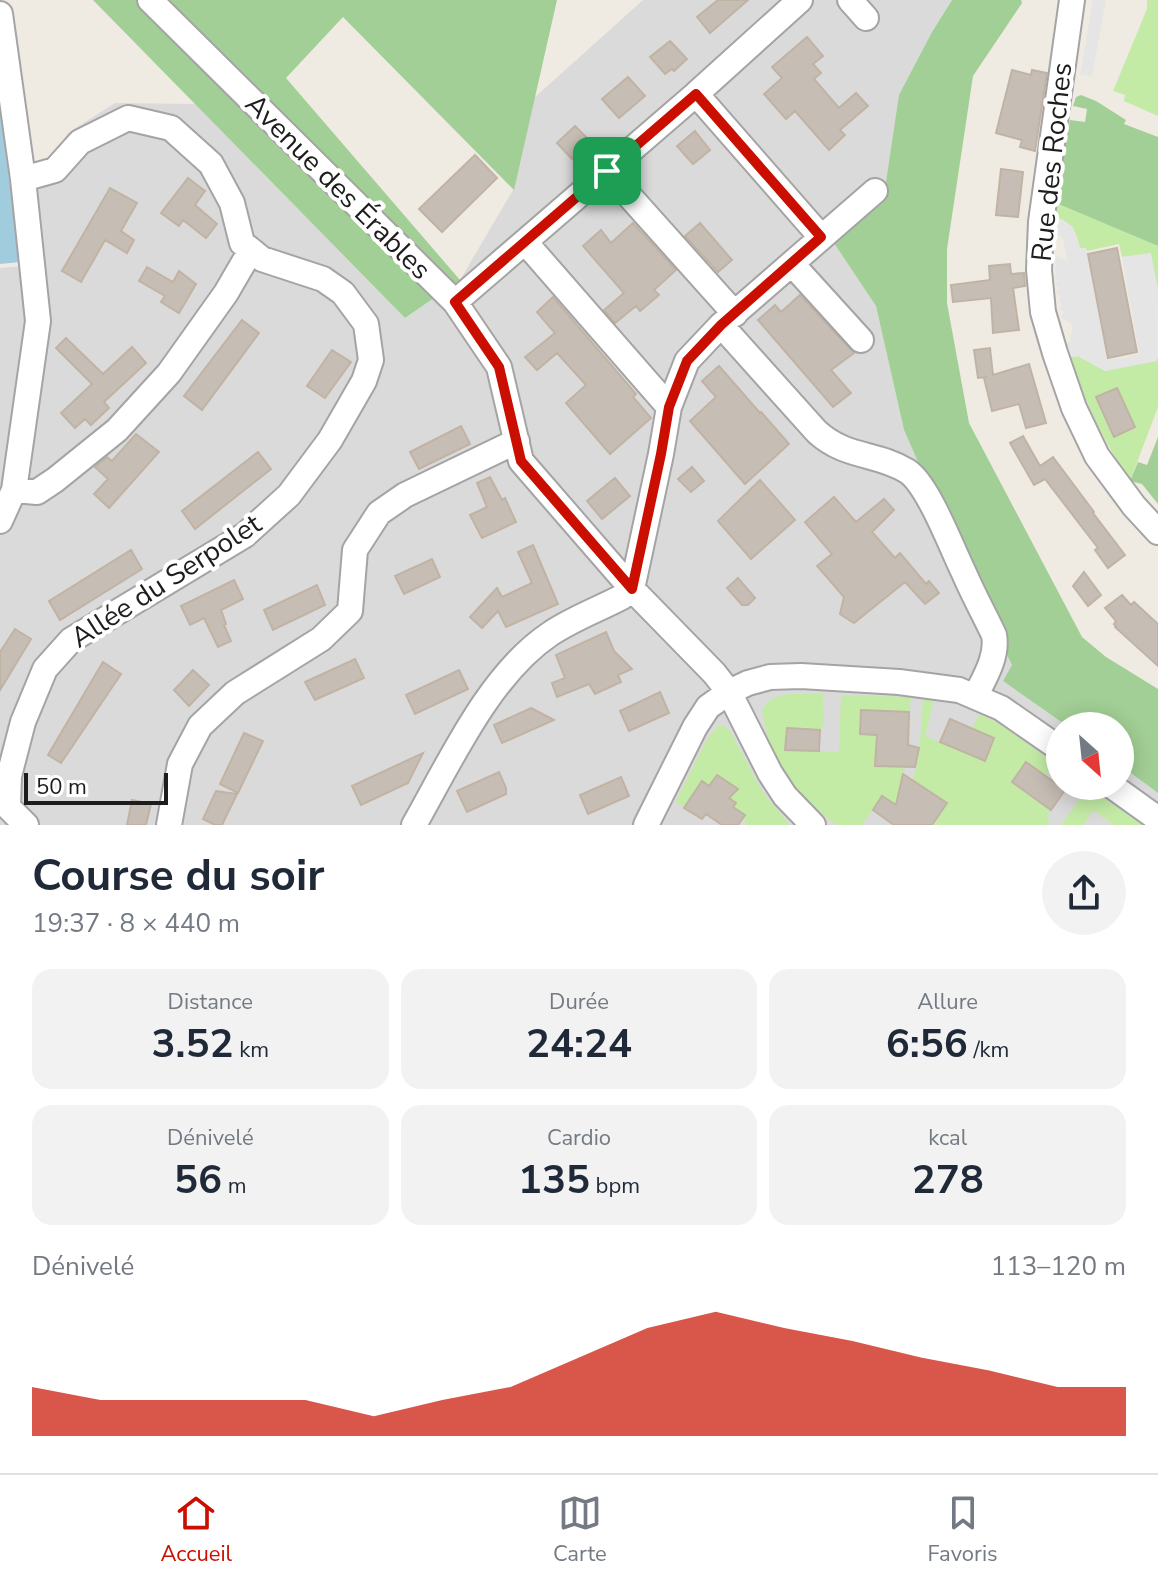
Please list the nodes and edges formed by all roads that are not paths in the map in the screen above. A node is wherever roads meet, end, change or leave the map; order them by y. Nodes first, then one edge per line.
1 (150, 0) edge
2 (800, 0) edge
3 (1072, 0) edge
4 (0, 14) edge
5 (696, 94) junction
6 (607, 171) junction
7 (23, 179) junction
8 (875, 191) dead end
9 (821, 237) junction
10 (525, 242) junction
11 (251, 250) junction
12 (792, 264) junction
13 (455, 302) junction
14 (728, 320) junction
15 (861, 340) dead end
16 (669, 407) junction
17 (517, 441) junction
18 (14, 490) junction
19 (0, 521) edge
20 (1158, 532) edge
21 (632, 589) junction
22 (729, 692) junction
23 (976, 695) junction
24 (1046, 739) edge
25 (1132, 800) edge
26 (4, 802) edge
27 (1158, 819) edge
28 (26, 825) edge
29 (169, 825) edge
30 (414, 825) edge
31 (646, 825) edge
32 (813, 825) edge

1 - 13 street, Avenue des Érables
2 - 5 street
3 - 20 street, Rue des Roches
4 - 7 street
5 - 6 street
5 - 9 street
6 - 10 street
6 - 14 street
7 - 11 street
7 - 18 street
8 - 9 street
9 - 12 street
10 - 13 street
10 - 16 street
11 - 18 street
11 - 26 street, Allée du Serpolet
12 - 14 street
12 - 15 street
13 - 17 street, Avenue des Érables
14 - 16 street
14 - 23 street
16 - 21 street
17 - 21 street, Avenue des Érables
17 - 29 street
18 - 19 street
21 - 22 street, Avenue des Érables
21 - 30 street
22 - 23 street
22 - 31 street
22 - 32 street, Avenue des Érables
23 - 24 street
25 - 27 street
26 - 28 street

